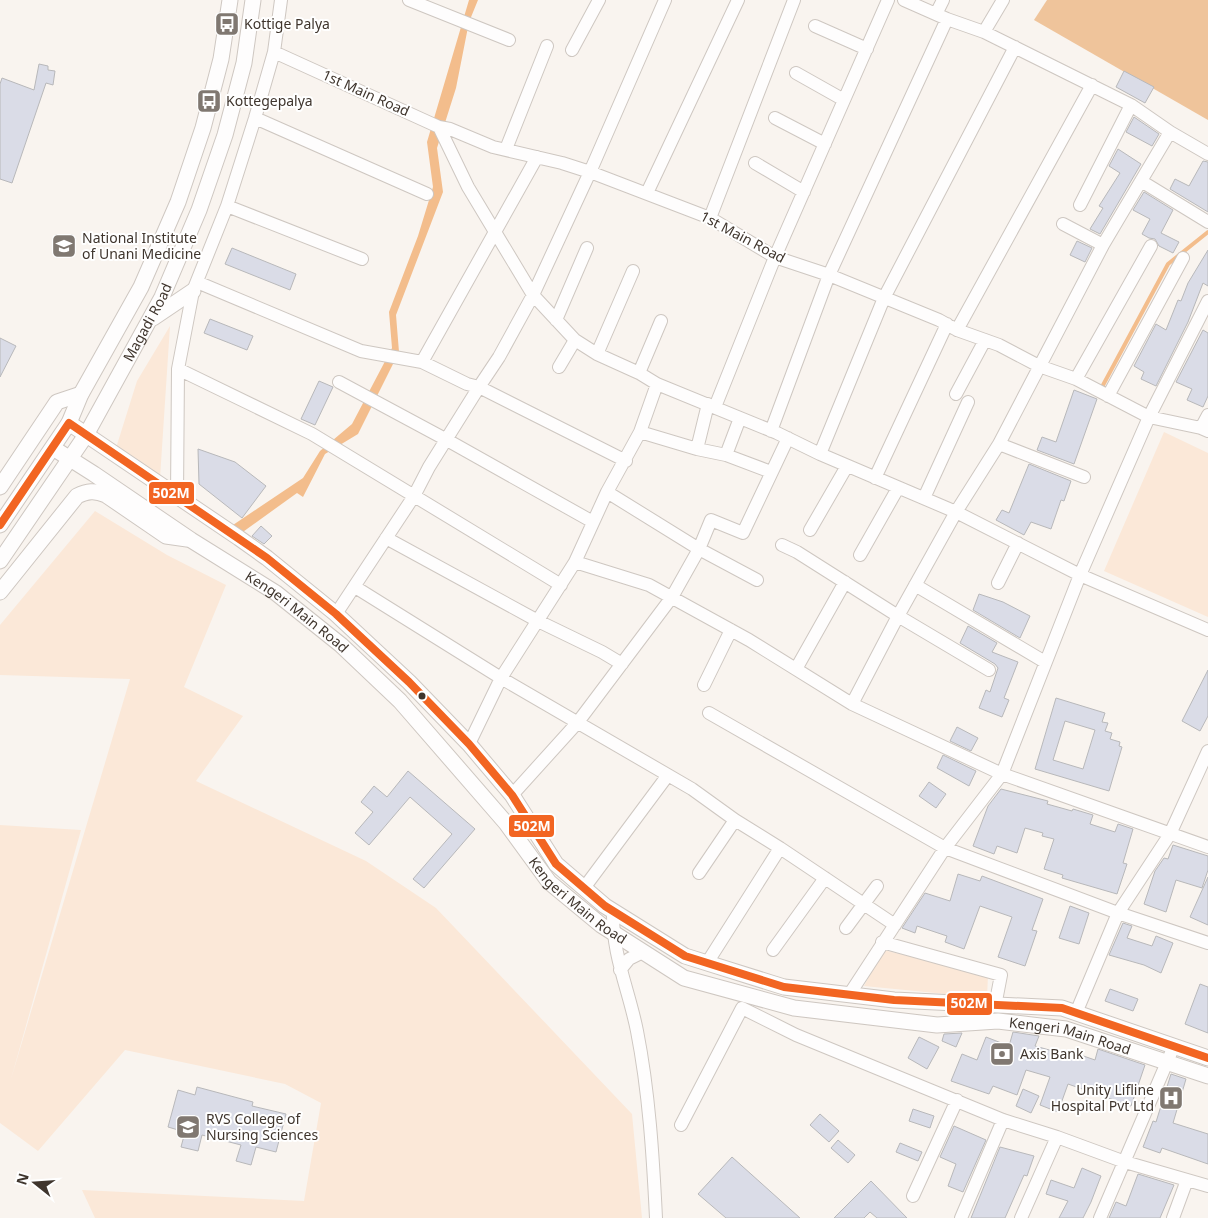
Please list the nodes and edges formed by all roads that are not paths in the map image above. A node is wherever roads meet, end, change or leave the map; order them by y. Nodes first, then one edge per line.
1 (230, 0) edge
2 (253, 0) edge
3 (281, 0) edge
4 (409, 0) edge
5 (599, 0) edge
6 (665, 0) edge
7 (738, 0) edge
8 (794, 0) edge
9 (888, 0) edge
10 (904, 0) edge
11 (943, 0) edge
12 (1003, 0) edge
13 (942, 16) junction
14 (815, 26) dead end
15 (984, 32) junction
16 (509, 40) dead end
17 (547, 46) dead end
18 (1014, 48) junction
19 (572, 50) dead end
20 (867, 50) junction
21 (274, 52) junction
22 (796, 73) dead end
23 (1092, 85) junction
24 (844, 100) junction
25 (1132, 105) junction
26 (255, 118) junction
27 (775, 118) dead end
28 (439, 127) junction
29 (1170, 132) junction
30 (825, 144) junction
31 (506, 150) junction
32 (1208, 154) edge
33 (537, 158) junction
34 (755, 163) dead end
35 (590, 172) junction
36 (1141, 181) junction
37 (804, 192) junction
38 (648, 193) junction
39 (427, 194) dead end
40 (1080, 205) dead end
41 (227, 206) junction
42 (710, 218) junction
43 (1208, 222) edge
44 (1063, 224) dead end
45 (496, 233) junction
46 (1103, 246) junction
47 (1151, 246) dead end
48 (587, 248) dead end
49 (775, 257) junction
50 (1183, 258) dead end
51 (362, 259) dead end
52 (633, 270) dead end
53 (829, 275) junction
54 (195, 286) junction
55 (534, 296) junction
56 (884, 298) junction
57 (1208, 301) edge
58 (149, 320) junction
59 (556, 320) junction
60 (661, 321) dead end
61 (952, 327) junction
62 (575, 340) junction
63 (985, 340) junction
64 (597, 354) junction
65 (422, 362) junction
66 (1040, 366) junction
67 (560, 367) dead end
68 (178, 369) junction
69 (639, 373) junction
70 (1076, 379) junction
71 (339, 382) dead end
72 (658, 384) junction
73 (479, 387) junction
74 (81, 394) junction
75 (956, 394) dead end
76 (1108, 396) junction
77 (968, 402) dead end
78 (711, 406) junction
79 (1208, 415) edge
80 (1149, 417) junction
81 (740, 418) junction
82 (69, 423) junction
83 (1204, 430) edge
84 (771, 431) junction
85 (640, 432) junction
86 (86, 435) junction
87 (788, 438) junction
88 (447, 440) junction
89 (999, 444) junction
90 (53, 448) junction
91 (696, 449) junction
92 (820, 454) junction
93 (726, 456) junction
94 (70, 459) junction
95 (626, 461) junction
96 (847, 466) junction
97 (772, 472) junction
98 (1084, 477) dead end
99 (875, 478) junction
100 (0, 487) edge
101 (898, 488) junction
102 (607, 492) junction
103 (177, 496) junction
104 (414, 496) junction
105 (924, 498) junction
106 (956, 512) junction
107 (593, 522) junction
108 (0, 525) edge
109 (810, 530) dead end
110 (386, 538) junction
111 (191, 540) junction
112 (1018, 543) junction
113 (782, 545) dead end
114 (699, 549) junction
115 (860, 555) dead end
116 (0, 561) edge
117 (575, 562) junction
118 (1080, 575) junction
119 (757, 580) dead end
120 (844, 582) junction
121 (998, 584) dead end
122 (561, 585) junction
123 (915, 585) junction
124 (355, 587) junction
125 (0, 592) edge
126 (672, 598) junction
127 (336, 614) junction
128 (898, 616) junction
129 (538, 622) junction
130 (731, 630) junction
131 (1208, 630) edge
132 (1045, 662) junction
133 (622, 664) junction
134 (796, 669) junction
135 (989, 670) dead end
136 (501, 678) junction
137 (704, 685) dead end
138 (852, 704) junction
139 (709, 714) dead end
140 (578, 722) junction
141 (469, 744) junction
142 (1208, 751) edge
143 (1002, 774) junction
144 (668, 775) junction
145 (512, 794) junction
146 (735, 820) junction
147 (1170, 834) junction
148 (1208, 847) edge
149 (780, 848) junction
150 (945, 848) junction
151 (699, 873) dead end
152 (825, 878) junction
153 (876, 886) dead end
154 (584, 888) junction
155 (864, 904) junction
156 (613, 911) junction
157 (1118, 913) junction
158 (895, 924) junction
159 (846, 928) dead end
160 (613, 933) junction
161 (882, 942) junction
162 (1208, 943) edge
163 (773, 950) dead end
164 (643, 952) junction
165 (707, 963) junction
166 (620, 970) junction
167 (849, 995) junction
168 (743, 1001) junction
169 (995, 1006) junction
170 (1076, 1013) junction
171 (1174, 1046) junction
172 (1208, 1058) edge
173 (1166, 1062) junction
174 (1208, 1076) edge
175 (957, 1100) junction
176 (1003, 1120) junction
177 (681, 1125) dead end
178 (1057, 1137) junction
179 (1125, 1162) junction
180 (1187, 1180) junction
181 (1208, 1186) edge
182 (913, 1196) dead end
183 (656, 1218) edge
184 (961, 1218) edge
185 (1021, 1218) edge
186 (1100, 1218) edge
187 (1173, 1218) edge

1 - 74 main road, Magadi Road
2 - 58 main road, Magadi Road
3 - 21 street
4 - 16 street
5 - 19 street
6 - 35 street
7 - 38 street
8 - 42 street
9 - 20 street
10 - 13 street
11 - 13 street
12 - 15 street
13 - 15 street
13 - 53 street
14 - 20 street
15 - 18 street
17 - 31 street
18 - 23 street
18 - 56 street
20 - 24 street
21 - 26 street
21 - 28 street, 1st Main Road
22 - 24 street
23 - 25 street
23 - 61 street
24 - 30 street
25 - 29 street
25 - 40 street
26 - 39 street
26 - 41 street
27 - 30 street
28 - 31 street, 1st Main Road
28 - 45 street
29 - 32 street
29 - 36 street
30 - 37 street
31 - 33 street, 1st Main Road
33 - 35 street, 1st Main Road
33 - 45 street
34 - 37 street
35 - 38 street, 1st Main Road
35 - 55 street
36 - 43 street
36 - 46 street
37 - 49 street
38 - 42 street, 1st Main Road
41 - 51 street
41 - 54 street
42 - 49 street, 1st Main Road
44 - 46 street
45 - 55 street
45 - 65 street
46 - 66 street
47 - 70 street
48 - 59 street
49 - 53 street, 1st Main Road
49 - 78 street
50 - 76 street
52 - 64 street
53 - 56 street, 1st Main Road
53 - 84 street
54 - 58 main road
54 - 65 street
54 - 68 street
55 - 59 street
55 - 73 street
56 - 61 street, 1st Main Road
56 - 92 street
57 - 80 street
58 - 86 main road, Magadi Road
59 - 62 street
60 - 69 street
61 - 63 street, 1st Main Road
61 - 99 street
62 - 64 street
62 - 67 street
63 - 66 street, 1st Main Road
63 - 75 street
64 - 69 street
65 - 73 street
66 - 70 street, 1st Main Road
66 - 89 street
68 - 103 street
68 - 104 street
69 - 72 street
70 - 76 street, 1st Main Road
71 - 88 street
72 - 78 street
72 - 85 street
73 - 88 street
73 - 95 street
74 - 82 main road, Magadi Road
74 - 100 main road
76 - 80 street, 1st Main Road
77 - 105 street
78 - 81 street
78 - 91 street
79 - 83 street
80 - 83 street, 1st Main Road
80 - 118 street
81 - 84 street
81 - 93 street
82 - 86 main road, Kengeri Main Road
82 - 90 main road, Magadi Road
84 - 87 street
85 - 91 street
85 - 95 street
86 - 94 main road, Magadi Road
86 - 103 main road, Kengeri Main Road
87 - 92 street
87 - 97 street
88 - 104 street
88 - 107 street
89 - 98 street
89 - 106 street
90 - 94 main road, Kengeri Main Road
90 - 108 main road, Magadi Road
91 - 93 street
92 - 96 street
93 - 97 street
94 - 111 main road, Kengeri Main Road
94 - 116 main road, Magadi Road
95 - 102 street
96 - 99 street
96 - 109 street
97 - 114 street
99 - 101 street
101 - 105 street
101 - 115 street
102 - 107 street
102 - 114 street
103 - 127 main road, Kengeri Main Road
104 - 110 street
104 - 122 street
105 - 106 street
106 - 112 street
106 - 123 street
107 - 117 street
110 - 124 street
110 - 129 street
111 - 125 main road
111 - 160 main road, Kengeri Main Road
112 - 118 street
112 - 121 street
113 - 120 street
114 - 119 street
114 - 126 street
117 - 122 street
117 - 126 street
118 - 131 street
118 - 132 street
120 - 128 street
120 - 134 street
122 - 129 street
123 - 128 street
123 - 132 street
124 - 127 street
124 - 136 street
126 - 130 street
126 - 133 street
127 - 141 main road, Kengeri Main Road
128 - 135 street
128 - 138 street
129 - 133 street
129 - 136 street
130 - 134 street
130 - 137 street
132 - 143 street
133 - 140 street
134 - 138 street
136 - 140 street
136 - 141 street
138 - 143 street
139 - 150 street
140 - 144 street
140 - 145 street
141 - 145 main road, Kengeri Main Road
142 - 147 street
143 - 147 street
143 - 150 street
144 - 146 street
144 - 154 street
145 - 154 main road, Kengeri Main Road
146 - 149 street
146 - 151 street
147 - 148 street
147 - 157 street
149 - 152 street
149 - 165 street
150 - 157 street
150 - 158 street
152 - 155 street
152 - 163 street
153 - 155 street
154 - 156 main road, Kengeri Main Road
155 - 158 street
155 - 159 street
156 - 160 street
156 - 165 main road, Kengeri Main Road
157 - 162 street
157 - 170 street
158 - 161 street
160 - 164 main road, Kengeri Main Road
160 - 166 street
161 - 167 street
161 - 169 street
164 - 166 street
164 - 168 main road, Kengeri Main Road
165 - 167 main road, Kengeri Main Road
166 - 183 street
167 - 169 main road, Kengeri Main Road
168 - 173 main road, Kengeri Main Road
168 - 175 street
168 - 177 street
169 - 170 main road, Kengeri Main Road
170 - 171 main road, Kengeri Main Road
171 - 172 main road, Kengeri Main Road
171 - 173 street
173 - 174 main road, Kengeri Main Road
173 - 179 street
175 - 176 street
175 - 182 street
176 - 178 street
176 - 184 street
178 - 179 street
178 - 185 street
179 - 180 street
179 - 186 street
180 - 181 street
180 - 187 street

